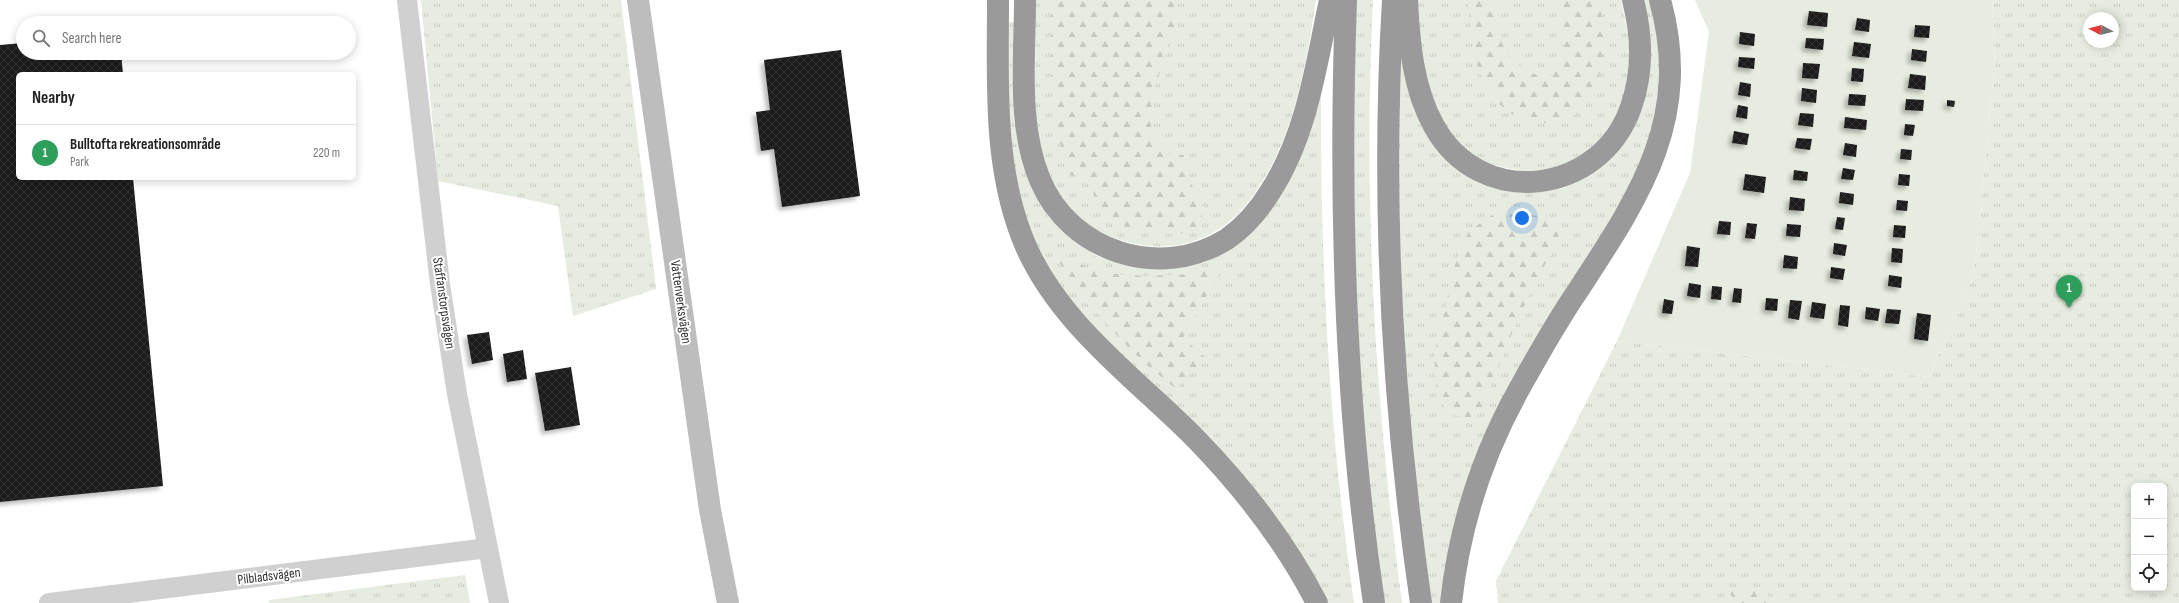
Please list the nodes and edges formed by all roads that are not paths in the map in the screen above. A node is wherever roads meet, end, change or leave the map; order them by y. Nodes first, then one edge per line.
1 (407, 0) edge
2 (638, 0) edge
3 (998, 0) edge
4 (1026, 0) edge
5 (1330, 0) edge
6 (1346, 0) edge
7 (1393, 0) edge
8 (1407, 0) edge
9 (1633, 0) edge
10 (1660, 0) edge
11 (488, 548) junction
12 (49, 603) edge
13 (499, 603) edge
14 (728, 603) edge
15 (1317, 603) edge
16 (1374, 603) edge
17 (1421, 603) edge
18 (1451, 603) edge

1 - 11 street, Staffanstorpsvägen
2 - 14 street, Vattenverksvägen
3 - 15 highway
4 - 5 highway
6 - 16 highway
7 - 17 highway
8 - 9 highway
10 - 18 highway
11 - 12 street, Pilbladsvägen
11 - 13 street, Staffanstorpsvägen

